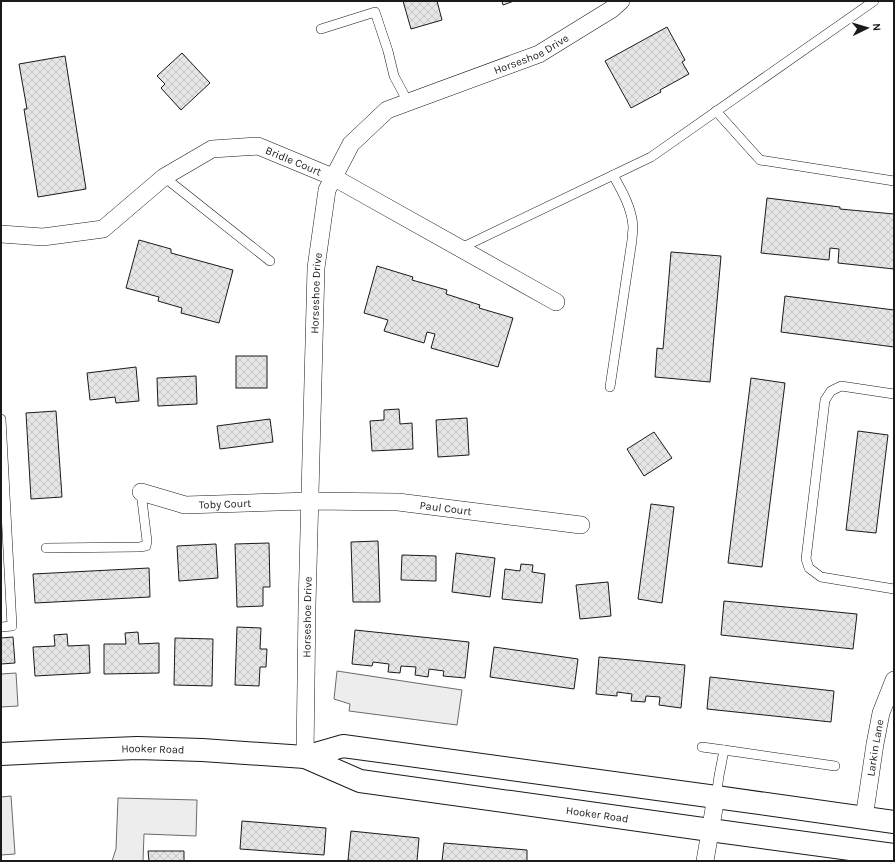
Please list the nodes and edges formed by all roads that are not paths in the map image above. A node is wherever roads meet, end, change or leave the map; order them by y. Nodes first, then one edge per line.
1 (621, 1) edge
2 (874, 1) edge
3 (321, 29) dead end
4 (408, 102) junction
5 (716, 111) junction
6 (614, 175) junction
7 (334, 177) junction
8 (164, 178) junction
9 (894, 180) edge
10 (1, 234) edge
11 (461, 248) junction
12 (270, 261) dead end
13 (556, 302) dead end
14 (610, 387) dead end
15 (894, 394) edge
16 (1, 419) edge
17 (141, 492) joint
18 (310, 501) junction
19 (580, 525) dead end
20 (46, 548) dead end
21 (894, 588) edge
22 (1, 627) edge
23 (894, 680) edge
24 (702, 746) dead end
25 (724, 750) junction
26 (1, 754) edge
27 (305, 757) junction
28 (835, 766) dead end
29 (716, 797) junction
30 (864, 818) junction
31 (894, 822) edge
32 (710, 830) junction
33 (894, 855) edge
34 (705, 861) edge

1 - 4 street, Horseshoe Drive
2 - 5 lane
3 - 4 lane
4 - 7 street, Horseshoe Drive
5 - 6 lane
5 - 9 lane
6 - 11 lane
6 - 14 lane
7 - 8 street, Bridle Court
7 - 11 street, Bridle Court
7 - 18 street, Horseshoe Drive
8 - 10 street, Bridle Court
8 - 12 lane
11 - 13 street, Bridle Court
15 - 21 lane
16 - 22 lane
17 - 18 street, Toby Court
17 - 20 lane
18 - 19 street, Paul Court
18 - 27 street, Horseshoe Drive
23 - 30 street, Larkin Lane
24 - 25 lane
25 - 28 lane
25 - 29 lane
26 - 27 main road, Hooker Road
27 - 29 main road, Hooker Road
27 - 32 main road, Hooker Road
29 - 30 main road, Hooker Road
29 - 32 street
30 - 31 main road, Hooker Road
32 - 33 main road, Hooker Road
32 - 34 street

